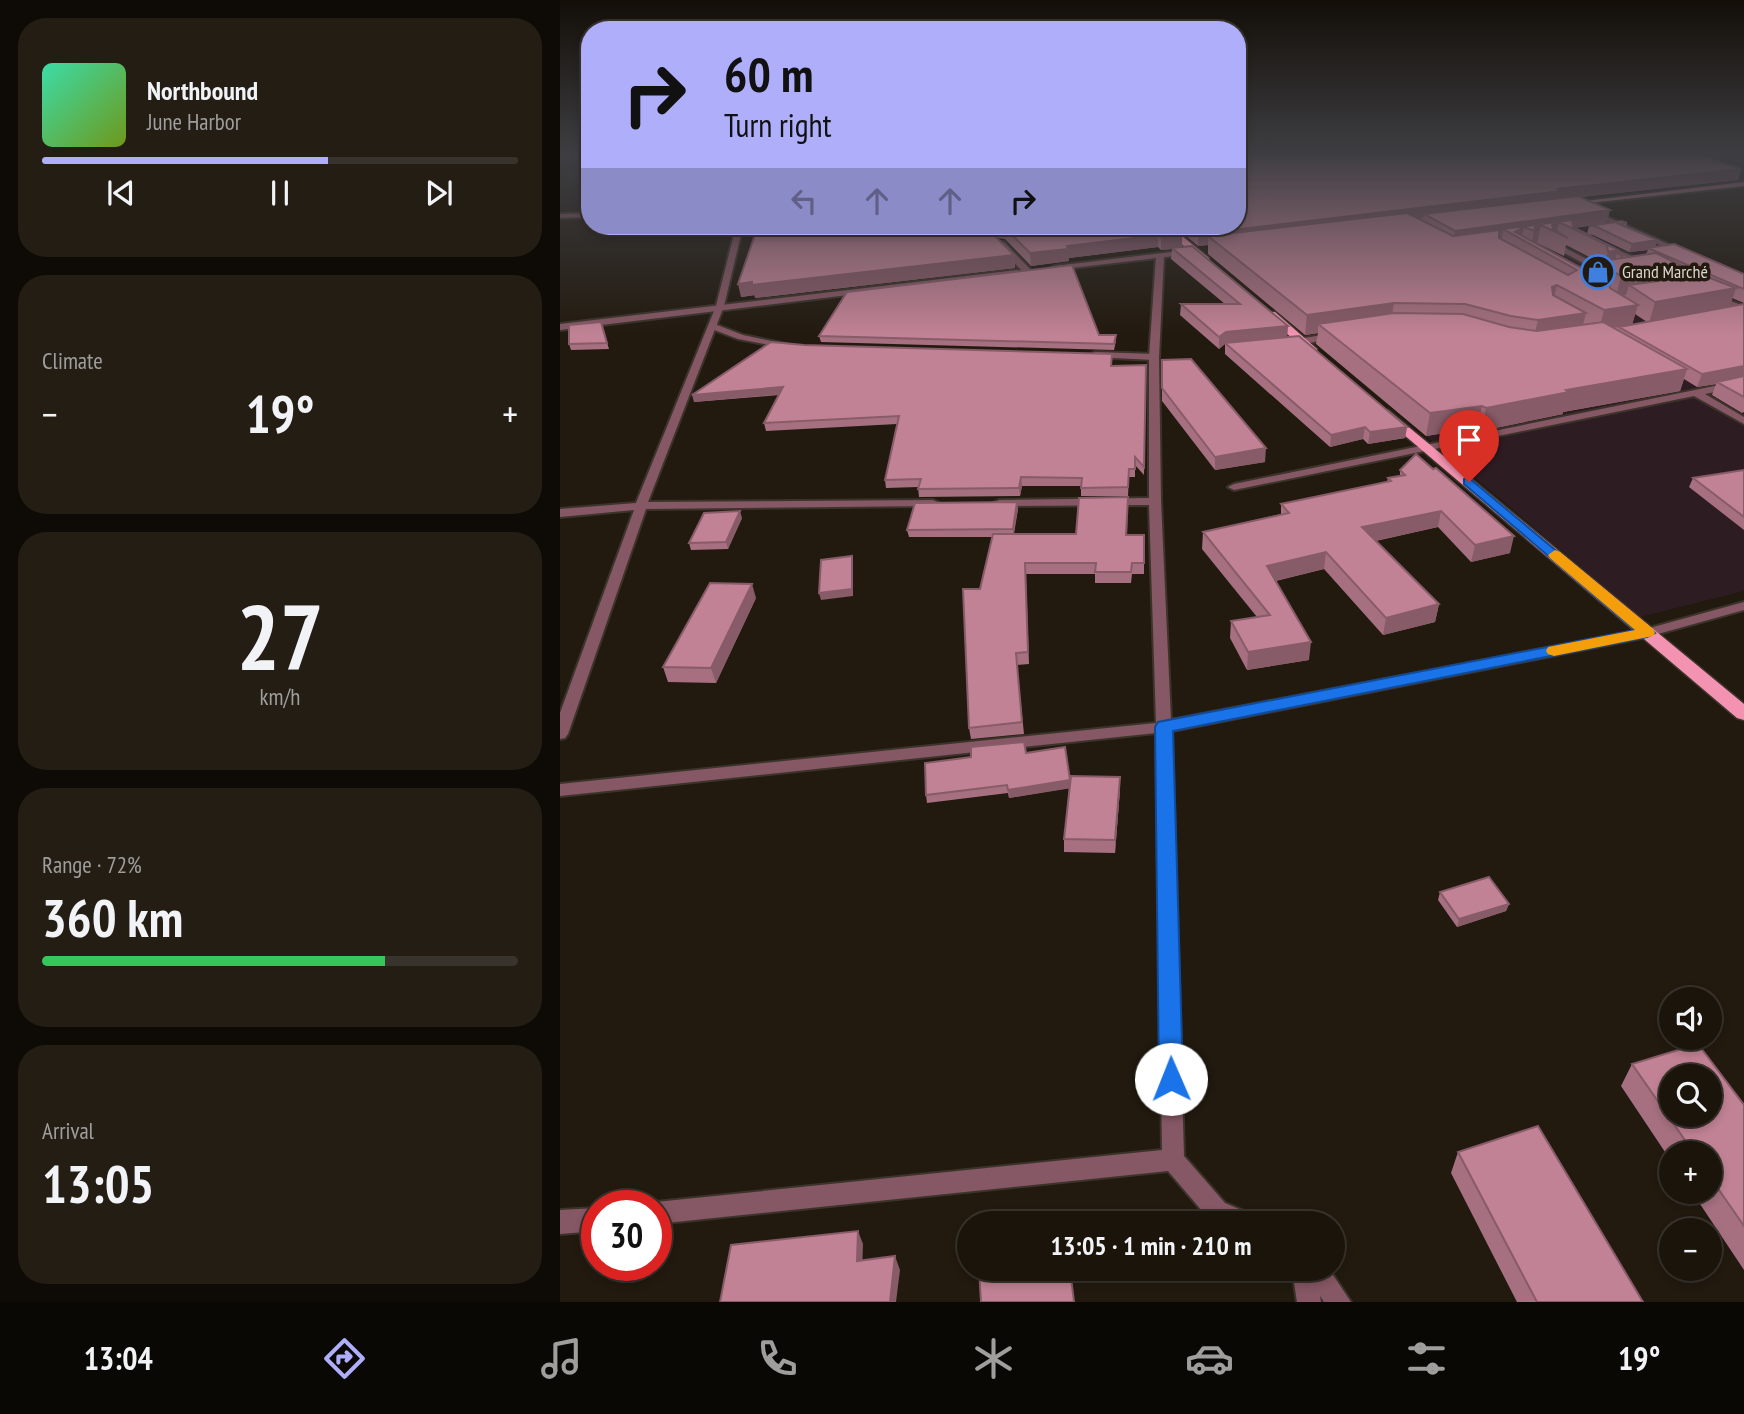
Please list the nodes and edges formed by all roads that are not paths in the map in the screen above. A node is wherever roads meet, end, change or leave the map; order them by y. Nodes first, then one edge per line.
1 (581, 215) edge
2 (1598, 215) edge
3 (560, 216) edge
4 (1622, 226) junction
5 (1635, 232) junction
6 (736, 235) edge
7 (1179, 235) edge
8 (1601, 237) edge
9 (1548, 242) edge
10 (1000, 243) edge
11 (1202, 250) junction
12 (1676, 250) junction
13 (1664, 252) edge
14 (1640, 255) edge
15 (1688, 255) edge
16 (1160, 256) junction
17 (1628, 257) junction
18 (1606, 259) edge
19 (1568, 264) edge
20 (1598, 268) junction
21 (1216, 269) edge
22 (1579, 270) junction
23 (1637, 270) edge
24 (1027, 271) junction
25 (1625, 272) edge
26 (1708, 295) edge
27 (1259, 305) edge
28 (720, 306) junction
29 (1744, 310) edge
30 (1732, 313) edge
31 (712, 326) junction
32 (560, 327) edge
33 (1353, 333) edge
34 (1302, 341) junction
35 (792, 345) edge
36 (1278, 345) edge
37 (1087, 355) edge
38 (1154, 357) junction
39 (1323, 359) edge
40 (1744, 383) edge
41 (1684, 387) edge
42 (1695, 393) junction
43 (1376, 403) edge
44 (1744, 421) edge
45 (1429, 448) junction
46 (1234, 487) dead end
47 (1155, 501) junction
48 (946, 503) edge
49 (988, 503) edge
50 (641, 506) junction
51 (560, 513) edge
52 (1744, 606) edge
53 (1647, 633) junction
54 (1744, 714) edge
55 (1164, 727) junction
56 (560, 734) edge
57 (560, 790) edge
58 (1173, 1160) junction
59 (672, 1211) edge
60 (1217, 1211) edge
61 (581, 1220) edge
62 (560, 1222) edge
63 (1306, 1281) edge
64 (1324, 1281) edge
65 (1309, 1302) edge
66 (1339, 1302) edge

1 - 3 street
2 - 4 street
4 - 5 street
4 - 5 street
5 - 12 street
6 - 28 street
7 - 11 main road
8 - 17 street
9 - 20 street
10 - 24 street
11 - 16 street
11 - 21 main road
12 - 13 street
12 - 15 street
14 - 17 street
16 - 24 street
16 - 38 street
17 - 23 street
18 - 20 street
19 - 22 street
20 - 22 street
22 - 25 street
24 - 28 street
26 - 29 street
27 - 34 main road
28 - 31 street
28 - 32 street
29 - 30 street
31 - 35 street
31 - 50 street
33 - 34 street
34 - 36 street
34 - 39 main road
37 - 38 street
38 - 47 street
40 - 42 street
41 - 42 street
42 - 44 street
42 - 45 street
43 - 45 main road
45 - 46 street
45 - 53 main road
47 - 49 street
47 - 55 street
48 - 50 street
50 - 51 street
50 - 56 street
52 - 53 street
53 - 54 main road
53 - 55 street
55 - 57 street
55 - 58 street
58 - 59 street
58 - 60 street
61 - 62 street
63 - 65 street
64 - 66 street

